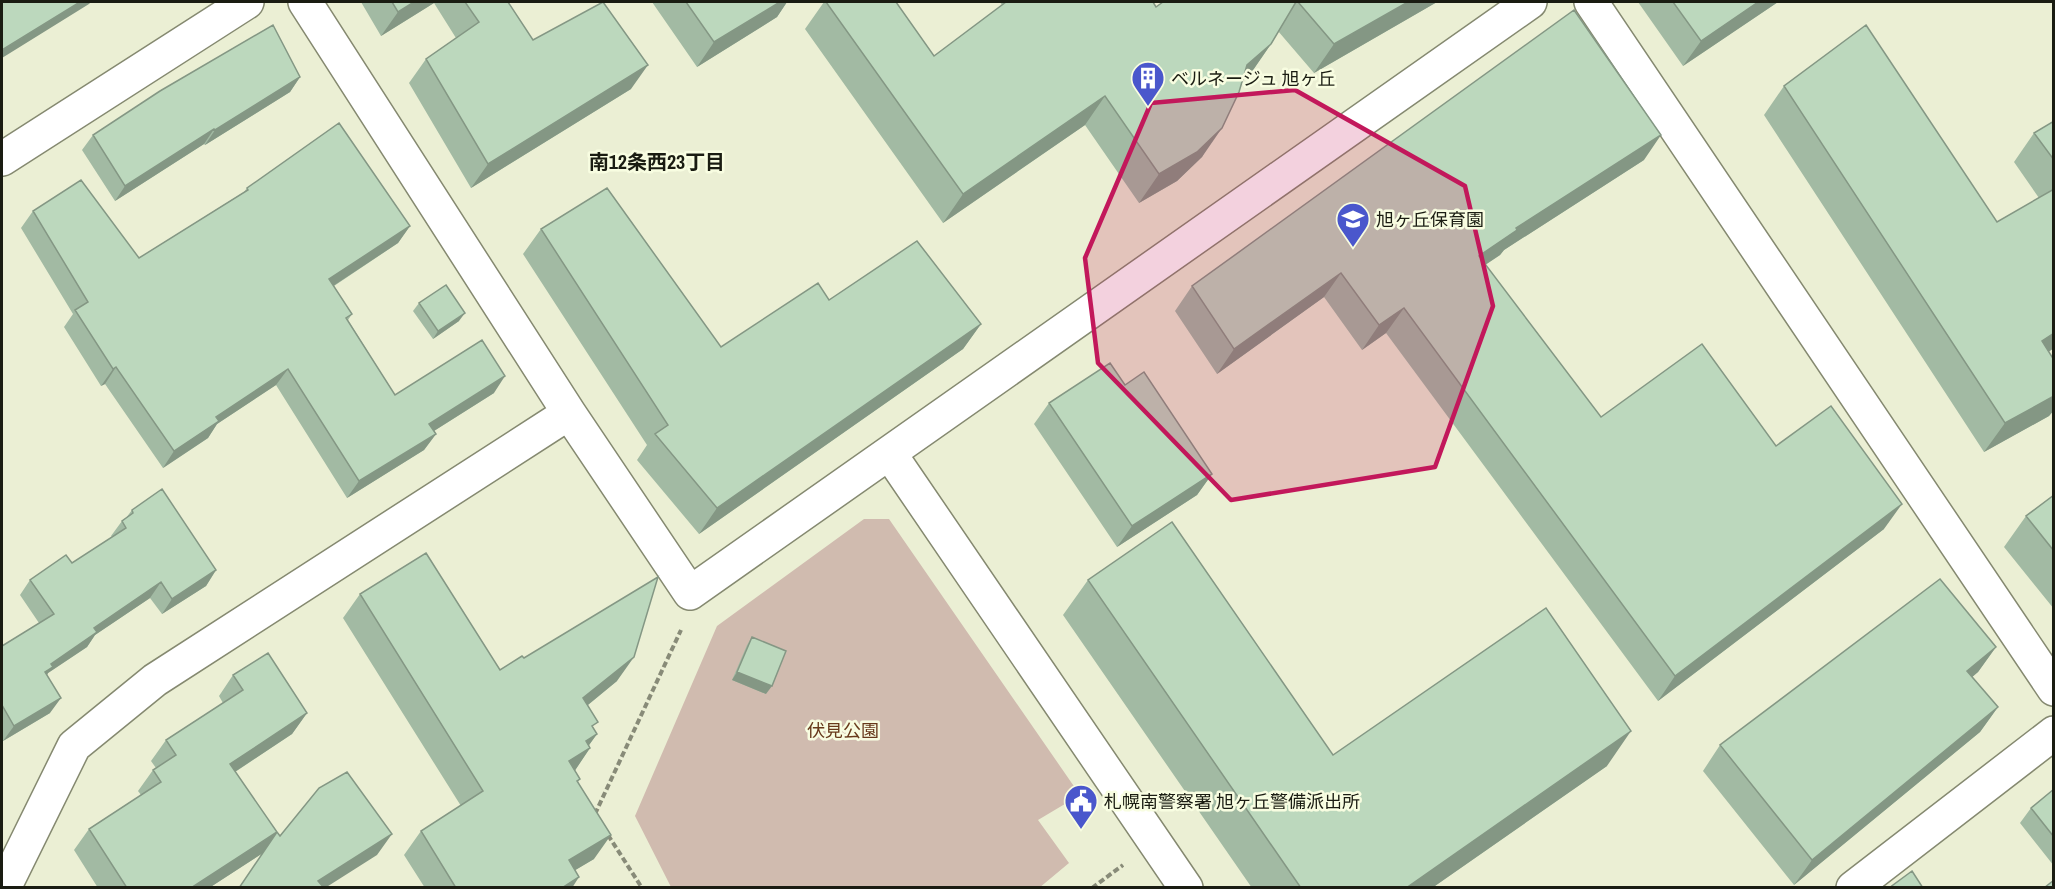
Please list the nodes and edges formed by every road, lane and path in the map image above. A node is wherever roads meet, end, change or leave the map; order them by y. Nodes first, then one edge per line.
1 (247, 2) edge
2 (304, 2) edge
3 (1530, 2) edge
4 (1591, 2) edge
5 (2, 159) edge
6 (569, 413) junction
7 (890, 454) junction
8 (683, 625) dead end
9 (2054, 689) edge
10 (2054, 733) edge
11 (594, 815) edge
12 (606, 833) edge
13 (1129, 860) dead end
14 (4, 888) edge
15 (642, 888) edge
16 (1092, 888) edge
17 (1186, 888) edge
18 (1853, 888) edge

1 - 5 street
2 - 6 street
3 - 7 street
4 - 9 street
6 - 7 street
6 - 14 street
7 - 17 street
8 - 11 path
10 - 18 street
12 - 15 path
13 - 16 path

